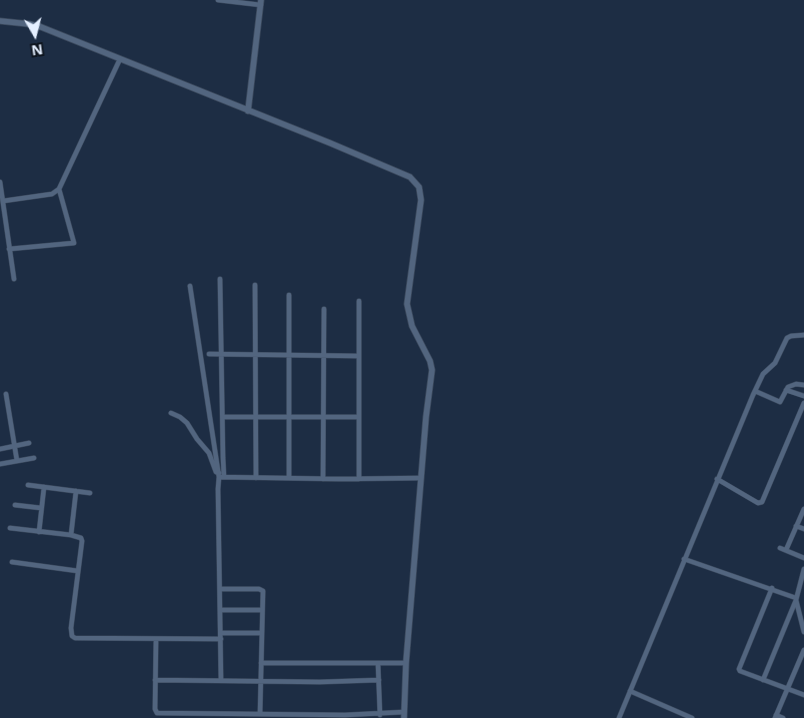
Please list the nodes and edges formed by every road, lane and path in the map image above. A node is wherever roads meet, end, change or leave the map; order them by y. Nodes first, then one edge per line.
1 (218, 0) edge
2 (227, 0) edge
3 (261, 2) edge
4 (0, 21) edge
5 (120, 59) junction
6 (248, 111) junction
7 (0, 182) edge
8 (59, 189) junction
9 (3, 201) junction
10 (9, 249) junction
11 (14, 279) dead end
12 (220, 279) dead end
13 (255, 285) dead end
14 (190, 286) dead end
15 (289, 295) dead end
16 (358, 301) dead end
17 (324, 310) dead end
18 (804, 335) edge
19 (209, 354) dead end
20 (222, 354) junction
21 (256, 354) junction
22 (289, 354) junction
23 (323, 354) junction
24 (358, 356) junction
25 (804, 385) edge
26 (786, 390) junction
27 (755, 391) junction
28 (6, 394) dead end
29 (804, 396) edge
30 (804, 403) edge
31 (171, 412) dead end
32 (323, 416) junction
33 (223, 417) junction
34 (255, 417) junction
35 (290, 417) junction
36 (358, 417) junction
37 (28, 444) dead end
38 (14, 446) junction
39 (0, 449) edge
40 (216, 454) junction
41 (211, 455) junction
42 (34, 458) dead end
43 (17, 461) junction
44 (0, 464) edge
45 (221, 476) junction
46 (256, 478) junction
47 (289, 478) junction
48 (421, 478) junction
49 (323, 479) junction
50 (359, 479) junction
51 (717, 479) junction
52 (28, 485) dead end
53 (44, 488) junction
54 (76, 491) junction
55 (90, 492) dead end
56 (15, 505) dead end
57 (41, 508) junction
58 (804, 509) edge
59 (796, 526) junction
60 (10, 528) dead end
61 (804, 529) edge
62 (39, 532) junction
63 (71, 535) junction
64 (780, 548) dead end
65 (786, 550) junction
66 (804, 558) edge
67 (684, 559) junction
68 (12, 562) dead end
69 (804, 569) edge
70 (78, 570) junction
71 (772, 588) junction
72 (220, 589) junction
73 (796, 599) junction
74 (221, 610) junction
75 (262, 610) junction
76 (804, 632) edge
77 (221, 633) junction
78 (262, 633) junction
79 (221, 639) junction
80 (156, 640) junction
81 (804, 650) edge
82 (261, 663) junction
83 (406, 663) junction
84 (378, 664) junction
85 (155, 680) junction
86 (379, 680) junction
87 (763, 680) junction
88 (221, 681) junction
89 (261, 682) junction
90 (788, 689) junction
91 (630, 691) junction
92 (804, 695) edge
93 (260, 714) junction
94 (380, 714) junction
95 (404, 715) edge
96 (775, 717) edge
97 (619, 718) edge
98 (692, 718) edge
99 (783, 718) edge

1 - 2 street
2 - 3 street
3 - 6 street
4 - 5 street
5 - 6 street
5 - 8 street
6 - 48 street
7 - 9 street
8 - 9 street
8 - 10 street
9 - 10 street
10 - 11 street
12 - 20 street
13 - 21 street
14 - 40 street
15 - 22 street
16 - 24 street
17 - 23 street
18 - 27 street
19 - 20 street
20 - 21 street
20 - 33 street
21 - 22 street
21 - 34 street
22 - 23 street
22 - 35 street
23 - 24 street
23 - 32 street
24 - 36 street
25 - 26 street
26 - 27 street
26 - 29 street
27 - 51 street
28 - 38 street
30 - 51 street
31 - 41 street
32 - 35 street
32 - 36 street
32 - 49 street
33 - 34 street
33 - 45 street
34 - 35 street
34 - 46 street
35 - 47 street
36 - 50 street
37 - 38 street
38 - 39 street
38 - 43 street
40 - 41 street
40 - 45 street
41 - 45 street
42 - 43 street
43 - 44 street
45 - 46 street
45 - 72 street
46 - 47 street
47 - 49 street
48 - 50 street
48 - 83 street
49 - 50 street
51 - 67 street
52 - 53 street
53 - 54 street
53 - 57 street
54 - 55 street
54 - 63 street
56 - 57 street
57 - 62 street
58 - 59 street
59 - 61 street
59 - 65 street
60 - 62 street
62 - 63 street
63 - 70 street
64 - 65 street
65 - 66 street
67 - 71 street
67 - 91 street
68 - 70 street
69 - 73 street
70 - 80 street
71 - 73 street
71 - 87 street
72 - 74 street
72 - 75 street
73 - 76 street
73 - 87 street
74 - 75 street
74 - 77 street
75 - 78 street
77 - 78 street
77 - 79 street
78 - 82 street
79 - 80 street
79 - 88 street
80 - 85 street
81 - 90 street
82 - 84 street
82 - 89 street
83 - 84 street
83 - 95 street
84 - 86 street
85 - 88 street
85 - 93 street
86 - 89 street
86 - 94 street
87 - 90 street
88 - 89 street
89 - 93 street
90 - 92 street
90 - 96 street
91 - 97 street
91 - 98 street
93 - 94 street
94 - 95 street
96 - 99 street

